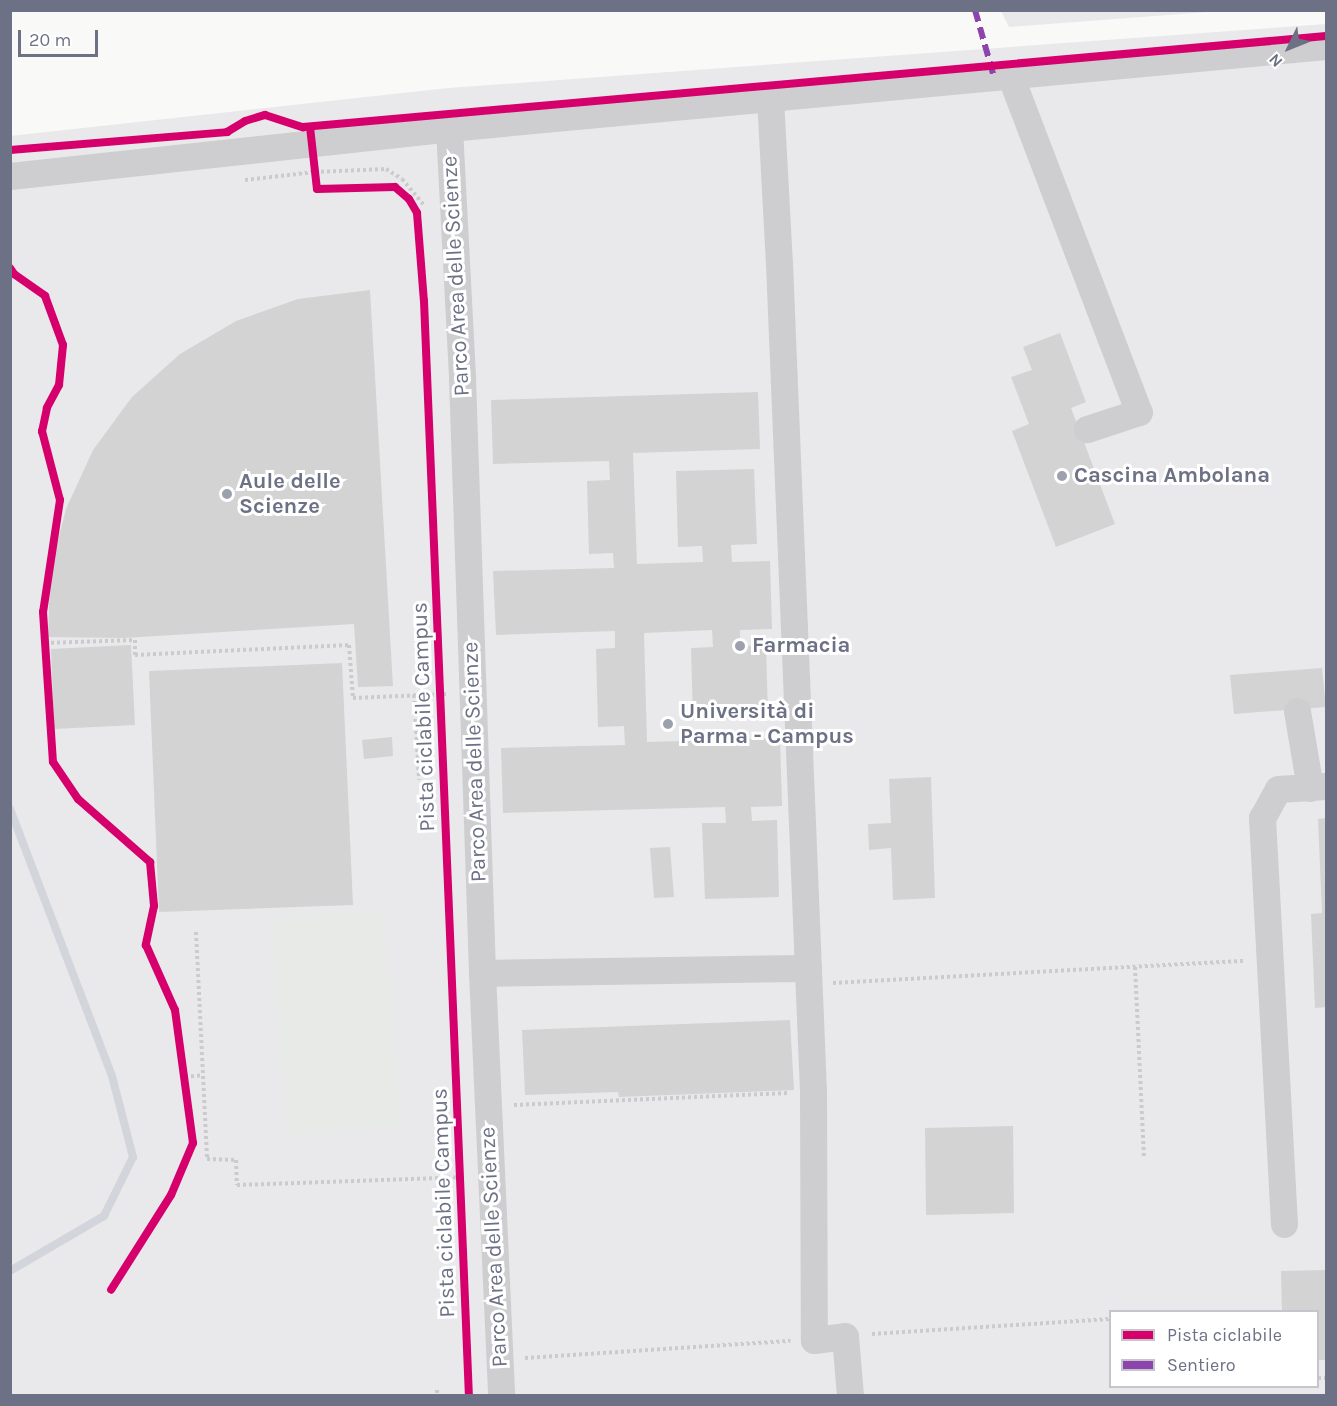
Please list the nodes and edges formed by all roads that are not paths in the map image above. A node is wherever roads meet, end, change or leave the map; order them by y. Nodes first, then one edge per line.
1 (1326, 46) edge
2 (1010, 75) junction
3 (770, 98) junction
4 (449, 128) junction
5 (10, 176) edge
6 (1087, 429) dead end
7 (1297, 711) dead end
8 (1318, 787) edge
9 (482, 973) junction
10 (808, 977) junction
11 (1284, 1224) dead end
12 (501, 1395) edge
13 (850, 1395) edge

1 - 2 street, Parco Area delle Scienze
2 - 3 street, Parco Area delle Scienze
2 - 6 street
3 - 4 street, Parco Area delle Scienze
3 - 10 street
4 - 5 street, Parco Area delle Scienze
4 - 9 street, Parco Area delle Scienze
7 - 8 street
8 - 11 street
9 - 10 street
9 - 12 street, Parco Area delle Scienze
10 - 13 street

